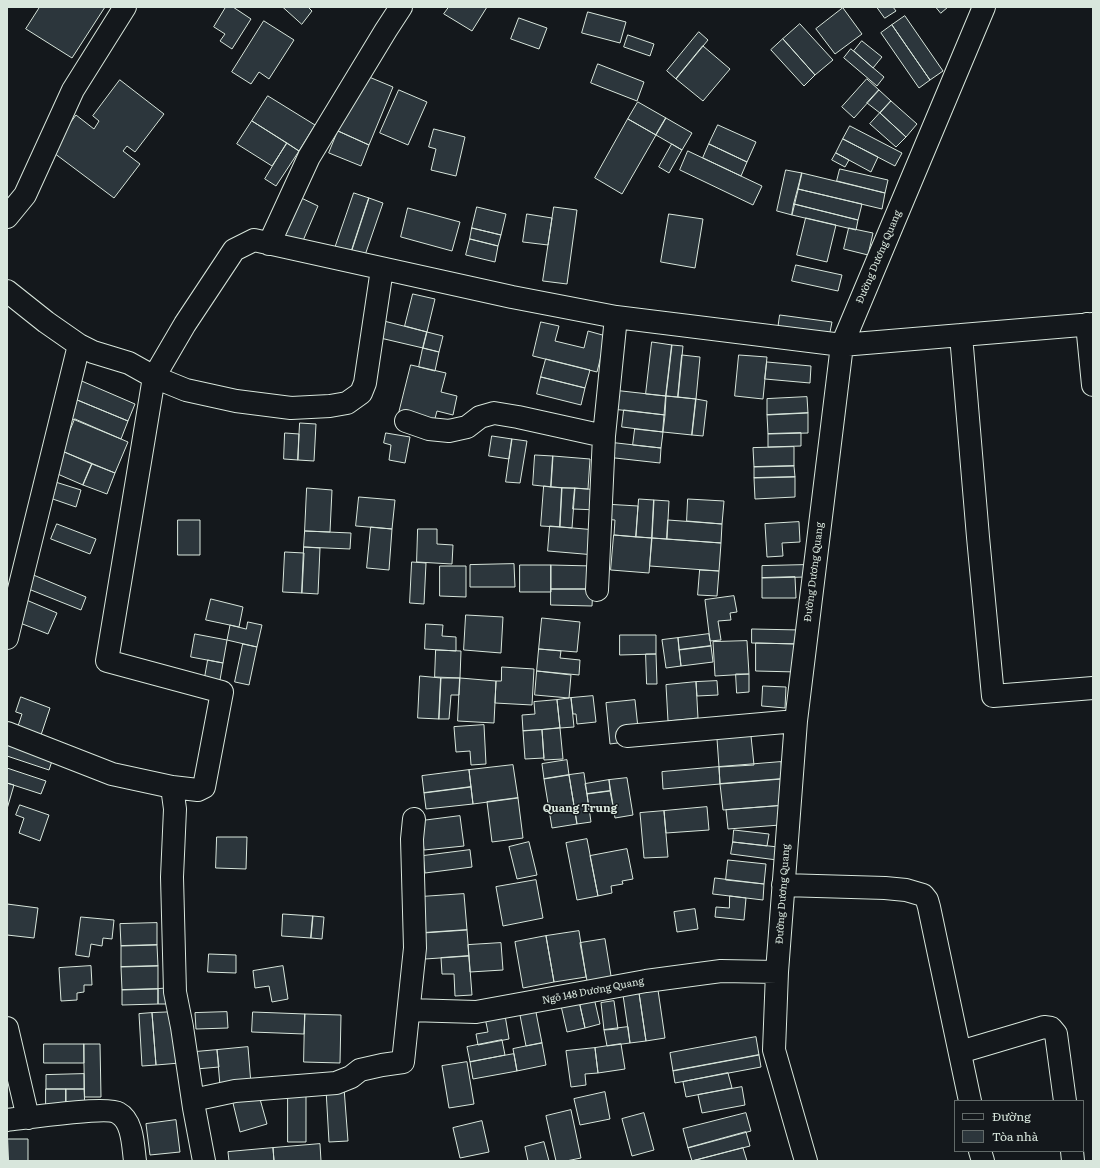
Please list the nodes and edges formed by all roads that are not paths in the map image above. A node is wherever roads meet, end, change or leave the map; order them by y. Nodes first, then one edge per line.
1 (124, 7) edge
2 (401, 7) edge
3 (984, 7) edge
4 (7, 217) edge
5 (269, 244) junction
6 (382, 268) junction
7 (7, 291) edge
8 (616, 317) junction
9 (1090, 324) edge
10 (961, 335) junction
11 (79, 345) junction
12 (842, 345) junction
13 (154, 377) junction
14 (1093, 385) edge
15 (406, 421) dead end
16 (604, 436) junction
17 (597, 590) dead end
18 (7, 638) edge
19 (1093, 688) edge
20 (796, 721) junction
21 (7, 733) edge
22 (626, 736) dead end
23 (172, 787) junction
24 (414, 819) dead end
25 (783, 885) junction
26 (777, 972) junction
27 (409, 1010) junction
28 (7, 1028) edge
29 (960, 1052) junction
30 (193, 1100) junction
31 (970, 1100) edge
32 (1065, 1100) edge
33 (17, 1119) edge
34 (135, 1161) edge
35 (204, 1161) edge
36 (806, 1161) edge

1 - 4 street
2 - 5 street
3 - 12 street, Đường Dương Quang
5 - 6 street
5 - 13 street
6 - 8 street
6 - 13 street
7 - 11 street
8 - 12 street
8 - 16 street
9 - 10 street
9 - 14 street
10 - 12 street
10 - 19 street
11 - 13 street
11 - 18 street
12 - 20 street, Đường Dương Quang
13 - 23 street
15 - 16 street
16 - 17 street
20 - 22 street
20 - 25 street, Đường Dương Quang
21 - 23 street
23 - 30 street
24 - 27 street
25 - 26 street, Đường Dương Quang
25 - 29 street
26 - 27 street, Ngõ 148 Dương Quang
26 - 36 street, Đường Dương Quang
27 - 30 street
28 - 33 street
29 - 31 street
29 - 32 street
30 - 35 street
33 - 34 street

